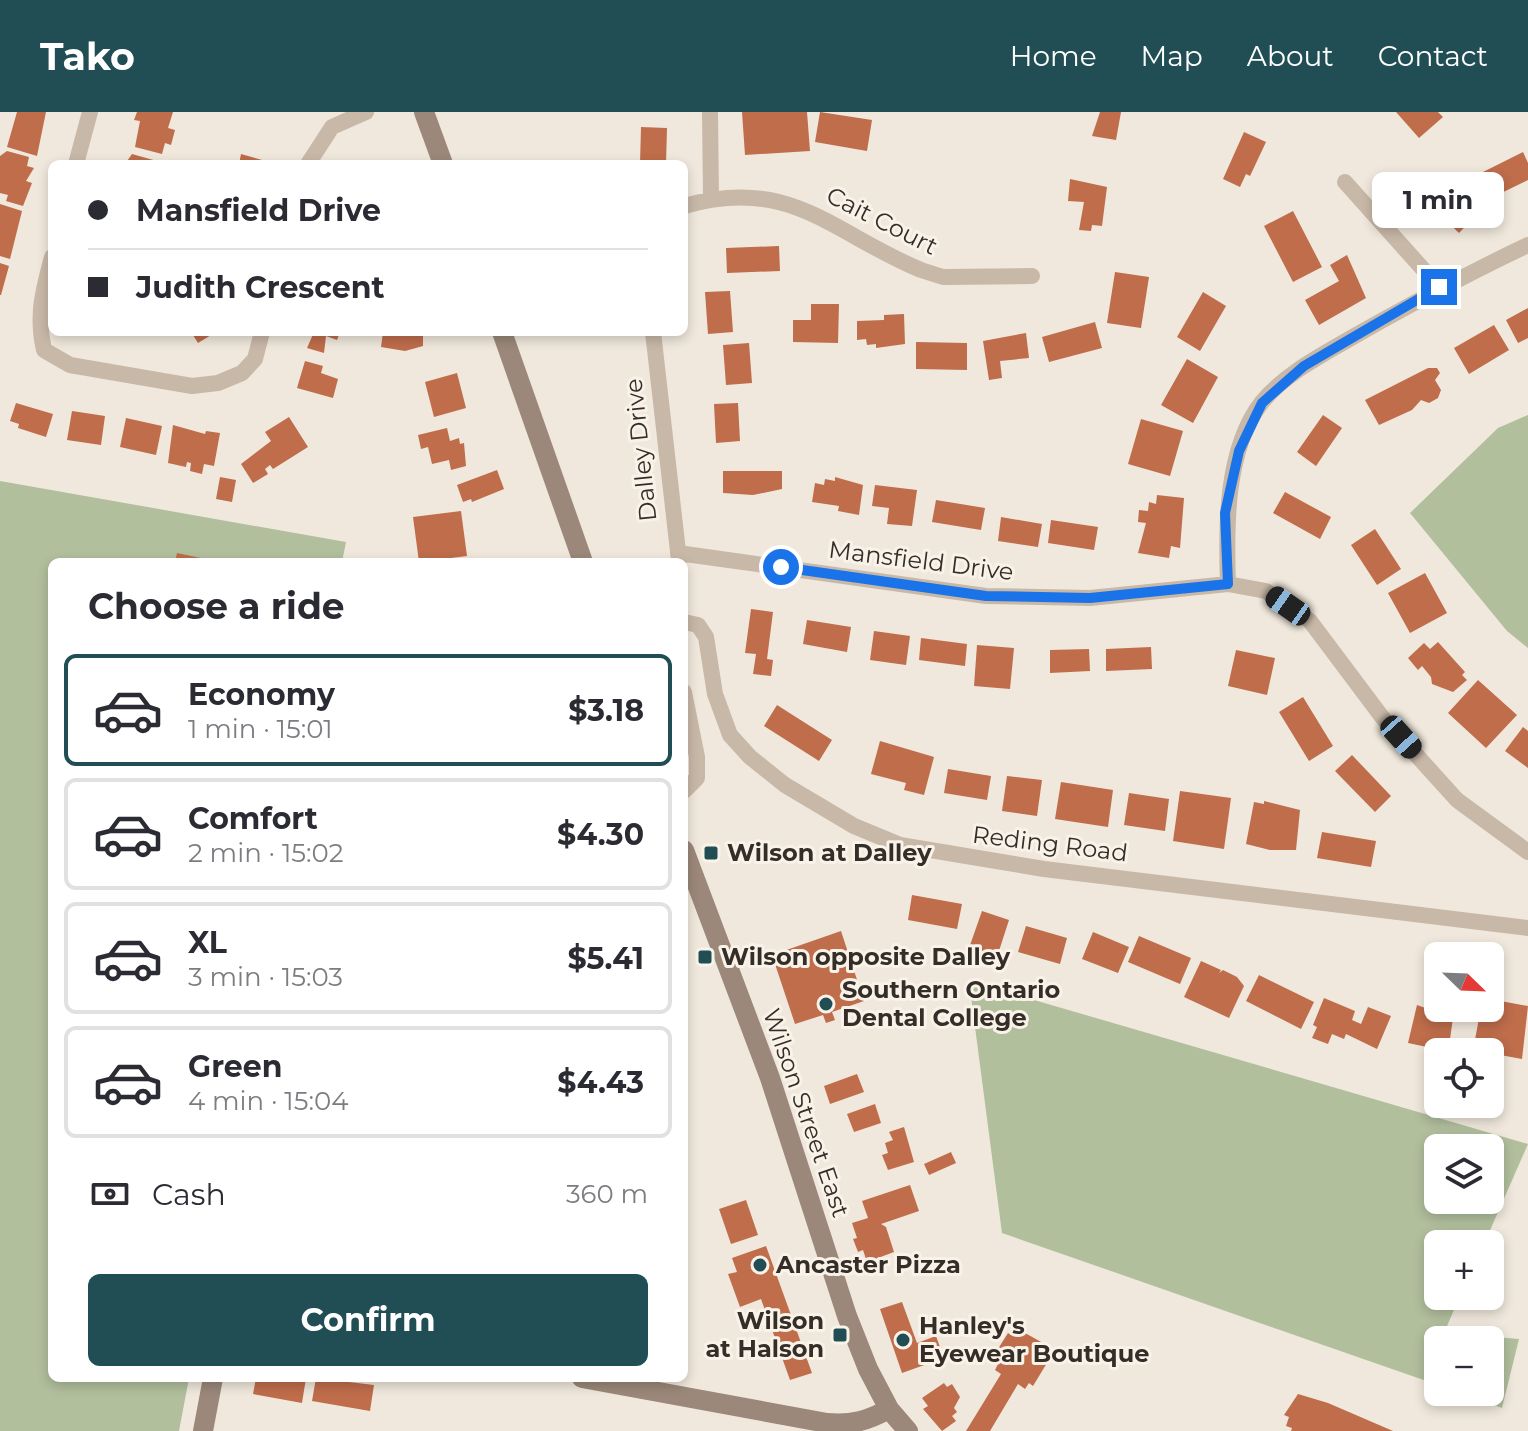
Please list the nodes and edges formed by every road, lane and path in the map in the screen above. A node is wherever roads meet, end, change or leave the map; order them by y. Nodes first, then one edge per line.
1 (90, 112) edge
2 (366, 112) edge
3 (710, 112) edge
4 (427, 114) edge
5 (77, 160) edge
6 (311, 160) edge
7 (442, 160) edge
8 (1345, 182) dead end
9 (711, 198) junction
10 (688, 205) edge
11 (1528, 245) edge
12 (1032, 276) dead end
13 (48, 277) edge
14 (1439, 287) junction
15 (261, 336) edge
16 (503, 336) edge
17 (653, 336) edge
18 (582, 558) edge
19 (678, 558) edge
20 (688, 559) edge
21 (1228, 584) junction
22 (688, 623) edge
23 (688, 712) edge
24 (688, 787) edge
25 (1528, 852) edge
26 (688, 861) edge
27 (1528, 928) edge
28 (212, 1382) edge
29 (604, 1382) edge
30 (889, 1409) junction
31 (203, 1431) edge
32 (908, 1431) edge

1 - 5 street
2 - 6 street
3 - 9 street
4 - 7 main road
8 - 14 street
9 - 10 street
9 - 12 street, Cait Court
11 - 14 street
13 - 15 street
14 - 21 street
16 - 18 main road
17 - 19 street, Dalley Drive
20 - 21 street, Mansfield Drive
21 - 25 street, Mansfield Drive
22 - 27 street, Reding Road
23 - 24 street
26 - 30 main road, Wilson Street East
28 - 31 main road
29 - 30 main road
30 - 32 main road, Wilson Street East

